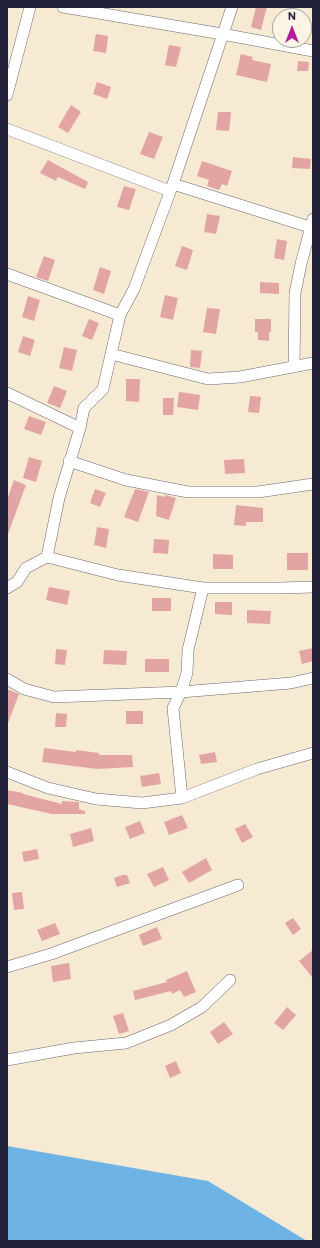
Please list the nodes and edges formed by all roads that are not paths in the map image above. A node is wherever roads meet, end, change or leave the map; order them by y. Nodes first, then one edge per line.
1 (30, 7) edge
2 (63, 7) edge
3 (232, 7) edge
4 (222, 34) junction
5 (313, 51) edge
6 (7, 95) edge
7 (7, 129) edge
8 (171, 187) junction
9 (312, 225) edge
10 (7, 274) edge
11 (120, 315) junction
12 (111, 354) junction
13 (313, 363) edge
14 (294, 367) junction
15 (7, 393) edge
16 (80, 428) junction
17 (69, 461) junction
18 (313, 484) edge
19 (47, 557) junction
20 (313, 587) edge
21 (7, 588) edge
22 (203, 588) junction
23 (313, 678) edge
24 (7, 679) edge
25 (181, 692) junction
26 (313, 753) edge
27 (7, 772) edge
28 (182, 798) junction
29 (238, 885) dead end
30 (7, 967) edge
31 (230, 980) dead end
32 (7, 1060) edge

1 - 6 street
2 - 4 street
3 - 4 street
4 - 5 street
4 - 8 street
7 - 8 street
8 - 9 street
8 - 11 street
9 - 14 street
10 - 11 street
11 - 12 street
12 - 14 street
12 - 16 street
13 - 14 street
15 - 16 street
16 - 17 street
17 - 18 street
17 - 19 street
19 - 21 street
19 - 22 street
20 - 22 street
22 - 25 street
23 - 25 street
24 - 25 street
25 - 28 street
26 - 28 street
27 - 28 street
29 - 30 street
31 - 32 street

